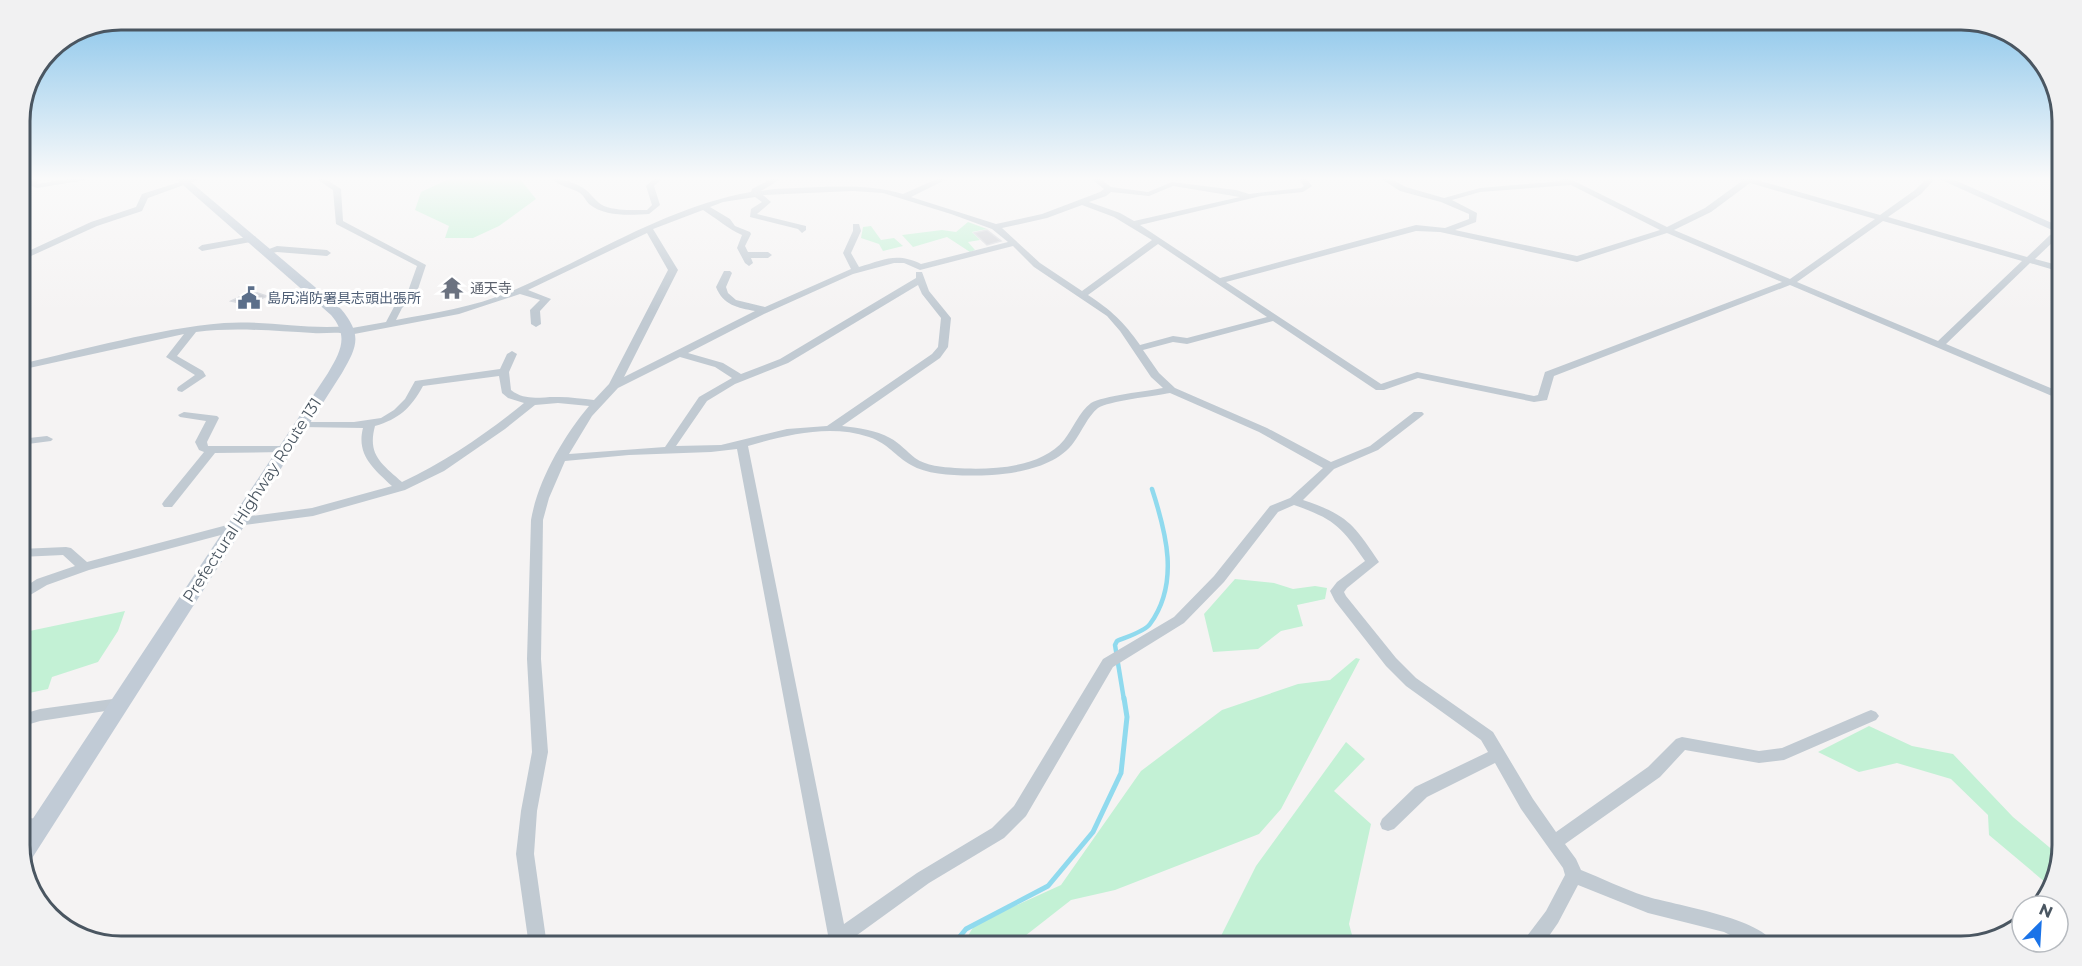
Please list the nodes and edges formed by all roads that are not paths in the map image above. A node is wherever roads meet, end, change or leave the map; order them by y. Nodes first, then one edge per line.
1 (97, 223) edge
2 (236, 223) edge
3 (341, 223) edge
4 (660, 223) edge
5 (728, 223) edge
6 (786, 223) edge
7 (984, 223) edge
8 (1012, 223) edge
9 (1137, 223) edge
10 (1465, 223) edge
11 (1653, 223) edge
12 (1681, 223) edge
13 (1873, 223) edge
14 (1898, 223) edge
15 (1133, 224) joint
16 (856, 226) dead end
17 (995, 227) junction
18 (649, 228) junction
19 (802, 230) dead end
20 (1446, 230) junction
21 (1667, 230) junction
22 (2052, 238) edge
23 (254, 239) junction
24 (1158, 240) junction
25 (1015, 243) junction
26 (202, 248) dead end
27 (268, 251) junction
28 (30, 253) edge
29 (327, 254) dead end
30 (768, 255) dead end
31 (2030, 260) junction
32 (2052, 266) edge
33 (920, 267) junction
34 (856, 270) junction
35 (727, 273) dead end
36 (919, 280) junction
37 (1219, 281) junction
38 (1791, 282) junction
39 (520, 291) junction
40 (1082, 295) junction
41 (766, 310) junction
42 (1274, 318) junction
43 (536, 324) dead end
44 (388, 325) junction
45 (193, 330) junction
46 (348, 331) junction
47 (1939, 345) junction
48 (1138, 348) junction
49 (679, 353) junction
50 (512, 354) dead end
51 (30, 365) edge
52 (504, 372) junction
53 (740, 378) junction
54 (614, 386) junction
55 (182, 389) dead end
56 (1171, 390) junction
57 (2052, 393) edge
58 (532, 402) junction
59 (596, 403) junction
60 (1418, 414) dead end
61 (184, 415) dead end
62 (301, 424) junction
63 (369, 426) junction
64 (830, 429) junction
65 (47, 440) dead end
66 (30, 441) edge
67 (742, 445) junction
68 (284, 449) junction
69 (212, 450) junction
70 (668, 450) junction
71 (562, 458) junction
72 (1330, 467) junction
73 (401, 487) junction
74 (1294, 501) junction
75 (168, 504) dead end
76 (234, 525) junction
77 (30, 552) edge
78 (85, 567) junction
79 (30, 590) edge
80 (120, 704) junction
81 (1871, 716) dead end
82 (30, 718) edge
83 (1498, 754) junction
84 (30, 824) edge
85 (1388, 824) dead end
86 (41, 825) junction
87 (30, 842) edge
88 (1555, 842) junction
89 (1574, 875) junction
90 (537, 936) edge
91 (832, 936) edge
92 (841, 936) edge
93 (1538, 936) edge
94 (1750, 936) edge

1 - 28 street
2 - 23 main road
3 - 44 street
4 - 18 street
5 - 30 street
6 - 19 street
7 - 17 street
8 - 17 street
9 - 15 street
10 - 20 street
11 - 21 street
12 - 21 street
13 - 38 street
14 - 31 street
15 - 24 street
16 - 34 street
17 - 25 street
18 - 39 street
18 - 54 street
20 - 21 street
20 - 37 street
21 - 38 street
22 - 31 street
23 - 26 street
23 - 27 main road
24 - 37 street
24 - 40 street
25 - 33 street
25 - 40 street
27 - 29 street
27 - 46 main road
31 - 32 street
31 - 47 street
33 - 34 street
33 - 36 street
34 - 41 street
35 - 41 street
36 - 53 street
36 - 64 street
37 - 42 street
38 - 42 street
38 - 47 street
39 - 43 street
39 - 44 street
40 - 48 street
41 - 49 street
42 - 48 street
44 - 46 street
45 - 46 street
45 - 51 street
45 - 55 street
46 - 62 main road, Prefectural Highway Route 131
47 - 57 street
48 - 56 street
49 - 53 street
49 - 54 street
50 - 52 street
52 - 58 street
52 - 63 street
53 - 70 street
54 - 59 street
56 - 64 street
56 - 72 street
58 - 59 street
58 - 73 street
59 - 71 street
60 - 72 street
61 - 69 street
62 - 63 street
62 - 68 main road, Prefectural Highway Route 131
63 - 73 street
64 - 67 street
65 - 66 street
67 - 70 street
67 - 91 street
68 - 69 street
68 - 76 main road, Prefectural Highway Route 131
69 - 75 street
70 - 71 street
71 - 90 street
72 - 74 street
73 - 76 street
74 - 83 street
74 - 92 street
76 - 78 street
76 - 80 main road, Prefectural Highway Route 131
77 - 78 street
78 - 79 street
80 - 82 street
80 - 86 main road, Prefectural Highway Route 131
81 - 88 street
83 - 85 street
83 - 88 street
84 - 86 street
86 - 87 main road, Prefectural Highway Route 131
88 - 89 street
89 - 93 street
89 - 94 street

